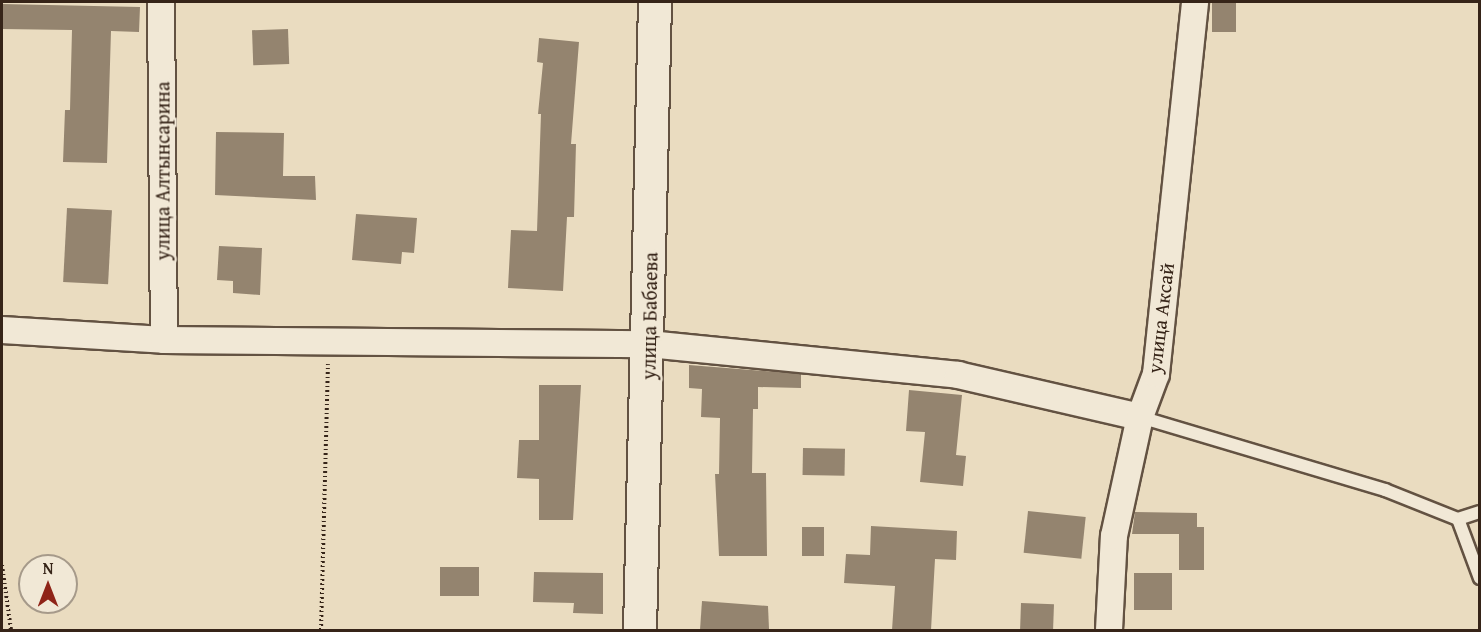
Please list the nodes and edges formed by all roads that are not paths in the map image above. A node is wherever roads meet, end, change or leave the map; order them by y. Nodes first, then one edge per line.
1 (161, 2) edge
2 (655, 2) edge
3 (1195, 2) edge
4 (2, 330) edge
5 (164, 340) junction
6 (649, 344) junction
7 (1140, 417) junction
8 (1479, 512) edge
9 (1458, 519) junction
10 (1479, 578) edge
11 (640, 630) edge
12 (1109, 630) edge

1 - 5 street, улица Алтынсарина
2 - 6 street, улица Бабаева
3 - 7 street, улица Аксай
4 - 5 street
5 - 6 street
6 - 7 street
6 - 11 street, улица Бабаева
7 - 9 lane
7 - 12 street, улица Аксай
8 - 9 lane
9 - 10 lane

